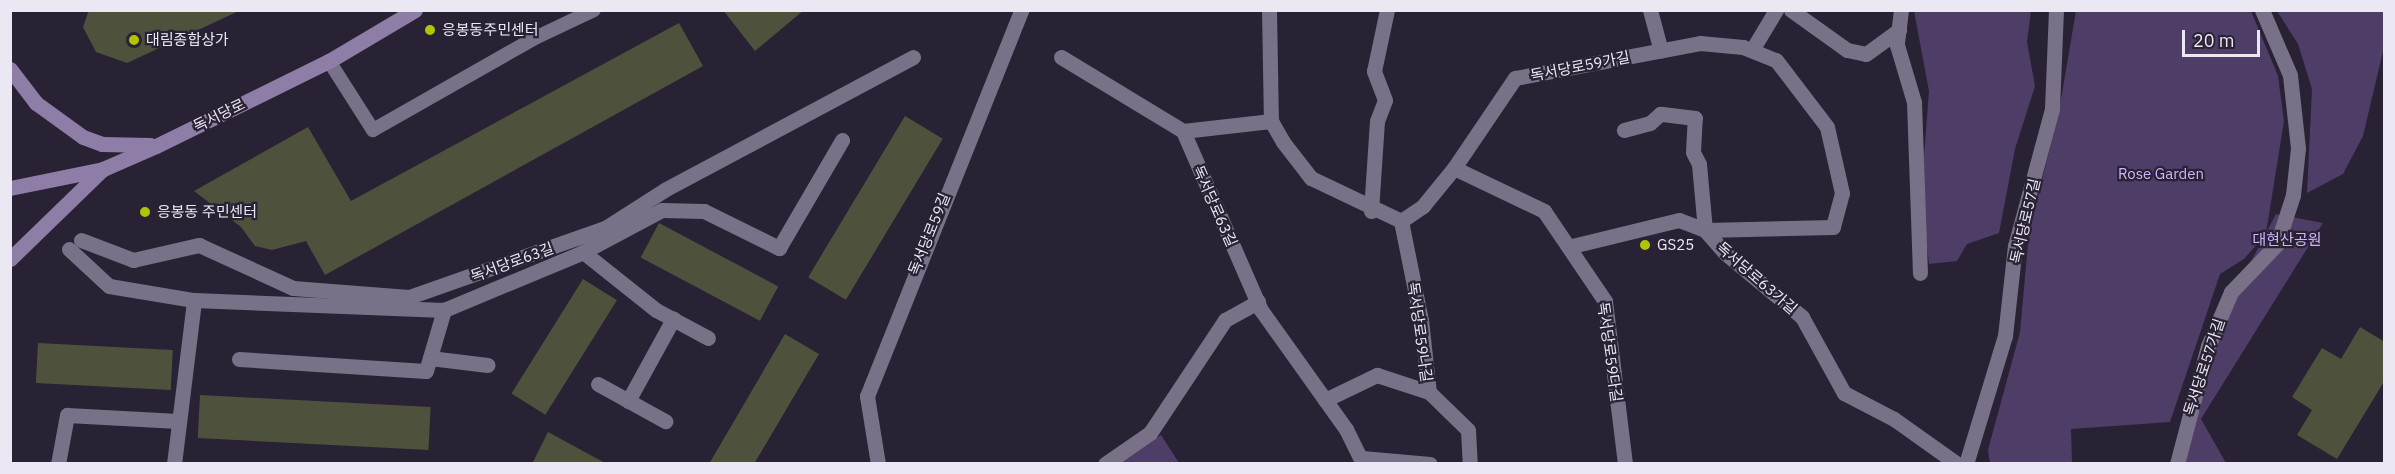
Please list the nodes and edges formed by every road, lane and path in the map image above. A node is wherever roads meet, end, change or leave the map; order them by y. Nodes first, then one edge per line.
1 (415, 10) edge
2 (594, 10) edge
3 (1021, 10) edge
4 (1269, 10) edge
5 (1387, 10) edge
6 (1650, 10) edge
7 (1776, 10) edge
8 (1791, 10) edge
9 (1901, 10) edge
10 (2056, 10) edge
11 (2262, 10) edge
12 (1899, 30) junction
13 (1752, 50) junction
14 (1661, 51) junction
15 (912, 57) dead end
16 (1061, 57) dead end
17 (329, 61) junction
18 (10, 69) edge
19 (1271, 121) junction
20 (1624, 130) dead end
21 (1183, 131) junction
22 (842, 140) dead end
23 (156, 146) junction
24 (1454, 168) junction
25 (103, 169) junction
26 (10, 188) edge
27 (1371, 211) junction
28 (1401, 221) junction
29 (1705, 230) junction
30 (1572, 246) junction
31 (583, 252) junction
32 (10, 259) edge
33 (1920, 273) dead end
34 (194, 300) junction
35 (1258, 302) junction
36 (444, 310) junction
37 (673, 320) junction
38 (708, 338) dead end
39 (430, 358) junction
40 (239, 359) dead end
41 (488, 365) dead end
42 (597, 384) dead end
43 (1429, 392) junction
44 (1325, 400) junction
45 (628, 401) junction
46 (178, 421) junction
47 (665, 421) dead end
48 (1363, 461) edge
49 (58, 464) edge
50 (174, 464) edge
51 (878, 464) edge
52 (1105, 464) edge
53 (1430, 464) edge
54 (1470, 464) edge
55 (1625, 464) edge
56 (1957, 464) edge
57 (1966, 464) edge
58 (2177, 464) edge

1 - 17 main road, 독서당로
2 - 17 lane
3 - 51 street, 독서당로59길
4 - 19 street
5 - 27 street
6 - 14 street
7 - 13 street
8 - 12 street
9 - 12 street
10 - 57 street, 독서당로57길
11 - 58 street, 독서당로57가길
12 - 33 street
13 - 14 street, 독서당로59가길
13 - 29 street, 독서당로59가길
14 - 24 street, 독서당로59가길
15 - 34 street, 독서당로63길
16 - 21 street
17 - 23 main road, 독서당로
18 - 23 main road
19 - 21 street
19 - 27 street
20 - 29 street
21 - 35 street, 독서당로63길
22 - 31 street
23 - 25 main road, 독서당로
24 - 28 street
24 - 30 street, 독서당로59다길
25 - 26 main road, 독서당로
25 - 32 main road
27 - 28 street
28 - 43 street, 독서당로59나길
29 - 30 street, 독서당로63가길
29 - 56 street, 독서당로63가길
30 - 55 street, 독서당로59다길
31 - 36 street
31 - 37 street
34 - 36 street
34 - 46 street
35 - 44 street, 독서당로63길
35 - 52 street
36 - 39 street
37 - 38 street
37 - 45 street
39 - 40 street
39 - 41 street
42 - 45 street
43 - 44 street
43 - 54 street, 독서당로59나길
44 - 48 street, 독서당로63길
45 - 47 street
46 - 49 street
46 - 50 street
48 - 53 street

